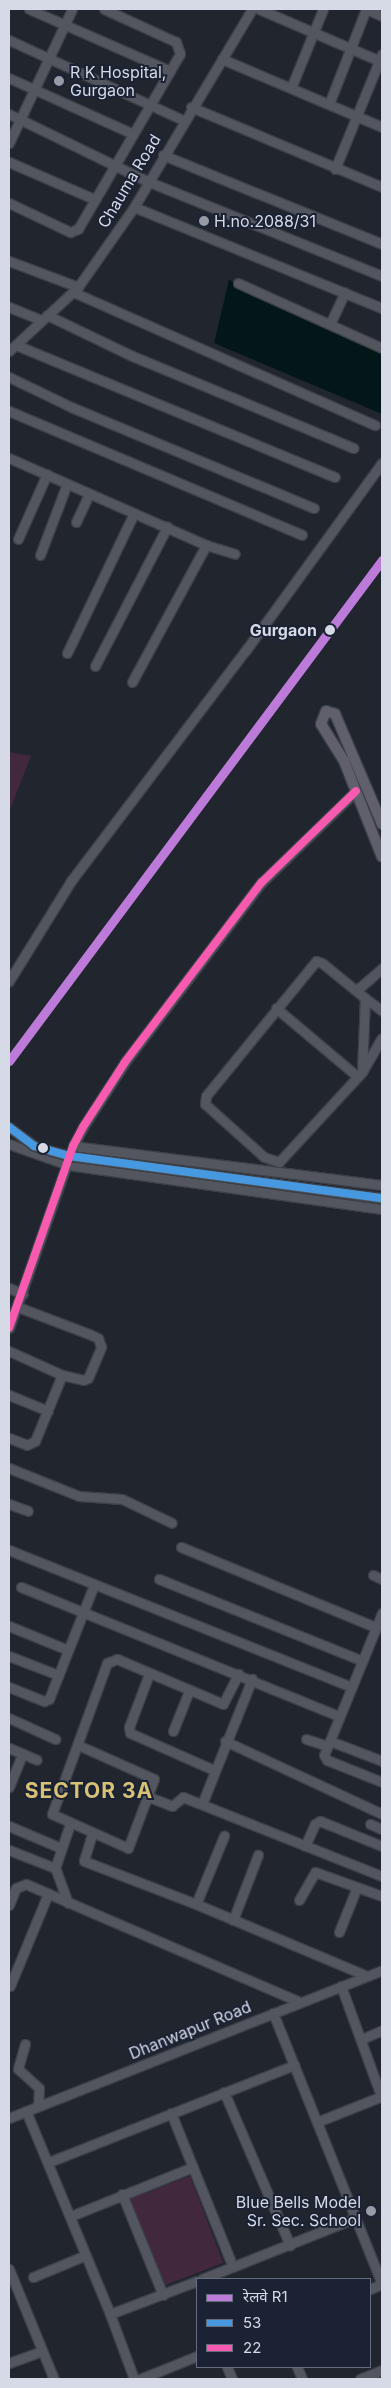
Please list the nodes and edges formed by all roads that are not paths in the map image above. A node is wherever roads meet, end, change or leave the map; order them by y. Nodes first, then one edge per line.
1 (29, 9) edge
2 (72, 9) edge
3 (104, 9) edge
4 (252, 9) edge
5 (259, 9) edge
6 (324, 9) edge
7 (366, 9) edge
8 (382, 16) edge
9 (65, 23) junction
10 (313, 33) junction
11 (9, 40) edge
12 (350, 49) junction
13 (48, 58) junction
14 (222, 59) junction
15 (381, 59) edge
16 (170, 71) junction
17 (9, 78) edge
18 (32, 88) junction
19 (291, 88) junction
20 (329, 104) junction
21 (148, 105) junction
22 (191, 107) junction
23 (9, 114) edge
24 (356, 117) junction
25 (20, 119) junction
26 (183, 120) junction
27 (382, 127) edge
28 (134, 134) junction
29 (9, 143) edge
30 (163, 156) junction
31 (9, 162) edge
32 (114, 163) junction
33 (335, 169) junction
34 (147, 181) junction
35 (382, 187) edge
36 (94, 199) junction
37 (9, 203) edge
38 (134, 207) junction
39 (382, 244) edge
40 (9, 261) edge
41 (382, 276) edge
42 (238, 283) dead end
43 (75, 290) junction
44 (345, 292) junction
45 (9, 307) edge
46 (382, 308) edge
47 (44, 318) junction
48 (330, 324) junction
49 (12, 348) edge
50 (382, 348) edge
51 (9, 377) edge
52 (9, 411) edge
53 (375, 425) dead end
54 (353, 448) dead end
55 (9, 458) edge
56 (382, 463) edge
57 (47, 474) junction
58 (335, 477) dead end
59 (67, 484) junction
60 (89, 494) junction
61 (314, 508) dead end
62 (134, 513) junction
63 (76, 522) dead end
64 (167, 527) junction
65 (302, 535) dead end
66 (18, 539) dead end
67 (206, 544) junction
68 (235, 554) dead end
69 (40, 555) dead end
70 (67, 653) dead end
71 (95, 666) dead end
72 (132, 682) dead end
73 (356, 791) junction
74 (382, 824) edge
75 (382, 857) edge
76 (382, 968) edge
77 (9, 981) edge
78 (357, 990) junction
79 (365, 998) junction
80 (276, 1008) junction
81 (382, 1011) edge
82 (382, 1038) edge
83 (360, 1075) junction
84 (9, 1127) edge
85 (9, 1144) edge
86 (73, 1146) junction
87 (68, 1165) junction
88 (382, 1185) edge
89 (382, 1198) edge
90 (382, 1209) edge
91 (9, 1288) edge
92 (23, 1294) junction
93 (18, 1307) junction
94 (9, 1328) edge
95 (9, 1351) edge
96 (62, 1375) junction
97 (9, 1395) edge
98 (48, 1410) junction
99 (9, 1438) edge
100 (9, 1468) edge
101 (9, 1504) edge
102 (28, 1511) dead end
103 (172, 1523) dead end
104 (181, 1547) dead end
105 (9, 1550) edge
106 (160, 1579) dead end
107 (94, 1585) junction
108 (21, 1587) dead end
109 (82, 1613) junction
110 (382, 1613) edge
111 (9, 1626) edge
112 (375, 1627) junction
113 (68, 1650) junction
114 (9, 1656) edge
115 (361, 1660) junction
116 (149, 1674) junction
117 (238, 1674) junction
118 (58, 1675) junction
119 (252, 1680) junction
120 (9, 1687) edge
121 (351, 1687) junction
122 (189, 1691) junction
123 (340, 1716) junction
124 (9, 1718) edge
125 (173, 1731) dead end
126 (306, 1738) dead end
127 (55, 1739) dead end
128 (225, 1741) junction
129 (329, 1743) junction
130 (78, 1745) junction
131 (9, 1748) edge
132 (22, 1754) junction
133 (37, 1760) dead end
134 (382, 1761) edge
135 (214, 1770) junction
136 (382, 1782) edge
137 (9, 1786) edge
138 (149, 1797) junction
139 (202, 1804) junction
140 (382, 1814) edge
141 (70, 1824) junction
142 (370, 1824) dead end
143 (9, 1826) edge
144 (382, 1829) edge
145 (92, 1834) junction
146 (224, 1836) dead end
147 (305, 1846) junction
148 (382, 1846) edge
149 (61, 1848) junction
150 (9, 1850) edge
151 (258, 1855) dead end
152 (55, 1868) junction
153 (382, 1876) edge
154 (357, 1887) junction
155 (48, 1894) junction
156 (382, 1896) edge
157 (299, 1900) dead end
158 (68, 1903) junction
159 (196, 1904) junction
160 (9, 1905) edge
161 (233, 1920) junction
162 (339, 1932) dead end
163 (382, 1970) edge
164 (367, 1976) junction
165 (10, 1986) edge
166 (341, 1986) junction
167 (298, 2001) junction
168 (274, 2012) junction
169 (382, 2030) edge
170 (362, 2039) junction
171 (25, 2044) dead end
172 (294, 2065) junction
173 (224, 2092) junction
174 (382, 2096) edge
175 (38, 2106) junction
176 (26, 2111) junction
177 (171, 2114) junction
178 (9, 2118) edge
179 (317, 2122) junction
180 (49, 2162) junction
181 (193, 2167) junction
182 (122, 2194) junction
183 (71, 2216) junction
184 (355, 2218) junction
185 (290, 2245) junction
186 (86, 2255) junction
187 (233, 2267) junction
188 (9, 2269) edge
189 (33, 2277) dead end
190 (205, 2278) edge
191 (196, 2281) edge
192 (382, 2284) edge
193 (163, 2295) junction
194 (110, 2314) junction
195 (42, 2351) junction
196 (196, 2356) edge
197 (9, 2363) edge
198 (382, 2370) edge
199 (54, 2379) edge
200 (134, 2379) edge
201 (140, 2379) edge
202 (360, 2379) edge

1 - 9 street
2 - 9 street
3 - 16 street
4 - 14 street, Chauma Road
5 - 10 street
6 - 10 street
7 - 8 street
7 - 12 street
9 - 13 street
9 - 16 street
10 - 12 street
10 - 19 street
11 - 13 street
12 - 15 street
12 - 20 street
13 - 18 street
13 - 21 street
14 - 19 street
14 - 22 street, Chauma Road
15 - 24 street
16 - 21 street
17 - 18 street
18 - 25 street
18 - 28 street
19 - 20 street
20 - 24 street
21 - 26 street
21 - 28 street
22 - 26 street, Chauma Road
22 - 33 street
23 - 25 street
24 - 27 street
24 - 33 street
25 - 29 street
25 - 32 street
26 - 30 street, Chauma Road
28 - 32 street
30 - 34 street, Chauma Road
30 - 39 street
31 - 36 street
32 - 34 street
32 - 36 street
33 - 35 street
34 - 38 street, Chauma Road
34 - 41 street
36 - 37 street
38 - 43 street, Chauma Road
38 - 44 street
40 - 43 street
42 - 48 street
43 - 47 street, Chauma Road
43 - 53 street
44 - 46 street
44 - 48 street
45 - 47 street
47 - 49 street, Chauma Road
47 - 54 street
48 - 50 street
49 - 58 street
51 - 61 street
52 - 65 street
55 - 57 street
56 - 77 street
57 - 59 street
57 - 66 street
59 - 60 street
59 - 69 street
60 - 62 street
60 - 63 street
62 - 64 street
62 - 70 street
64 - 67 street
64 - 71 street
67 - 68 street
67 - 72 street
73 - 74 main road
73 - 75 main road
73 - 86 street
76 - 78 street
78 - 79 street
78 - 80 street
79 - 81 street
79 - 83 street
80 - 83 street
80 - 83 street
82 - 83 street
84 - 89 street, bridge
85 - 87 street
86 - 87 street
86 - 88 street
87 - 90 street
87 - 92 street
91 - 92 street
92 - 93 street
93 - 94 street
93 - 96 street
95 - 96 street
96 - 98 street
97 - 98 street
98 - 99 street
100 - 103 street
101 - 102 street
104 - 112 street
105 - 107 street
106 - 115 street
107 - 109 street
107 - 121 street
108 - 109 street
109 - 113 street
109 - 117 street
110 - 112 street
111 - 113 street
112 - 115 street
113 - 118 street
114 - 118 street
115 - 121 street
116 - 122 street
116 - 130 street
116 - 135 street
117 - 119 street
117 - 122 street
118 - 120 street
119 - 123 street
119 - 128 street
121 - 123 street
122 - 125 street
123 - 129 street
124 - 127 street
126 - 129 street
128 - 135 street
128 - 140 street
129 - 134 street
129 - 136 street
130 - 138 street
130 - 141 street
131 - 132 street
132 - 133 street
132 - 137 street
135 - 139 street
138 - 139 street
138 - 145 street
139 - 147 street
141 - 145 street
141 - 149 street
142 - 144 street
143 - 149 street
145 - 159 street
146 - 159 street
147 - 148 street
147 - 153 street
149 - 152 street
150 - 152 street
151 - 161 street
152 - 158 street
154 - 156 street
154 - 157 street
154 - 162 street
155 - 158 street
155 - 160 street
155 - 165 street
158 - 167 street
159 - 161 street
161 - 164 street
163 - 164 street, Dhanwapur Road
164 - 166 street, Dhanwapur Road
166 - 167 street, Dhanwapur Road
166 - 170 street
167 - 168 street, Dhanwapur Road
168 - 172 street
168 - 175 street, Dhanwapur Road
169 - 170 street
170 - 174 street
171 - 175 street
172 - 173 street
172 - 179 street
173 - 177 street
173 - 185 street
174 - 179 street
175 - 176 street, Dhanwapur Road
176 - 178 street, Dhanwapur Road
176 - 180 street
177 - 180 street
177 - 181 street
179 - 184 street
180 - 183 street
181 - 182 street
181 - 187 street
182 - 183 street
182 - 193 street
183 - 186 street
184 - 185 street
184 - 192 street
185 - 187 street
186 - 189 street
186 - 194 street
187 - 190 street
188 - 195 street
191 - 193 street
193 - 194 street
194 - 200 street
195 - 197 street
195 - 199 street
196 - 201 street
198 - 202 street

